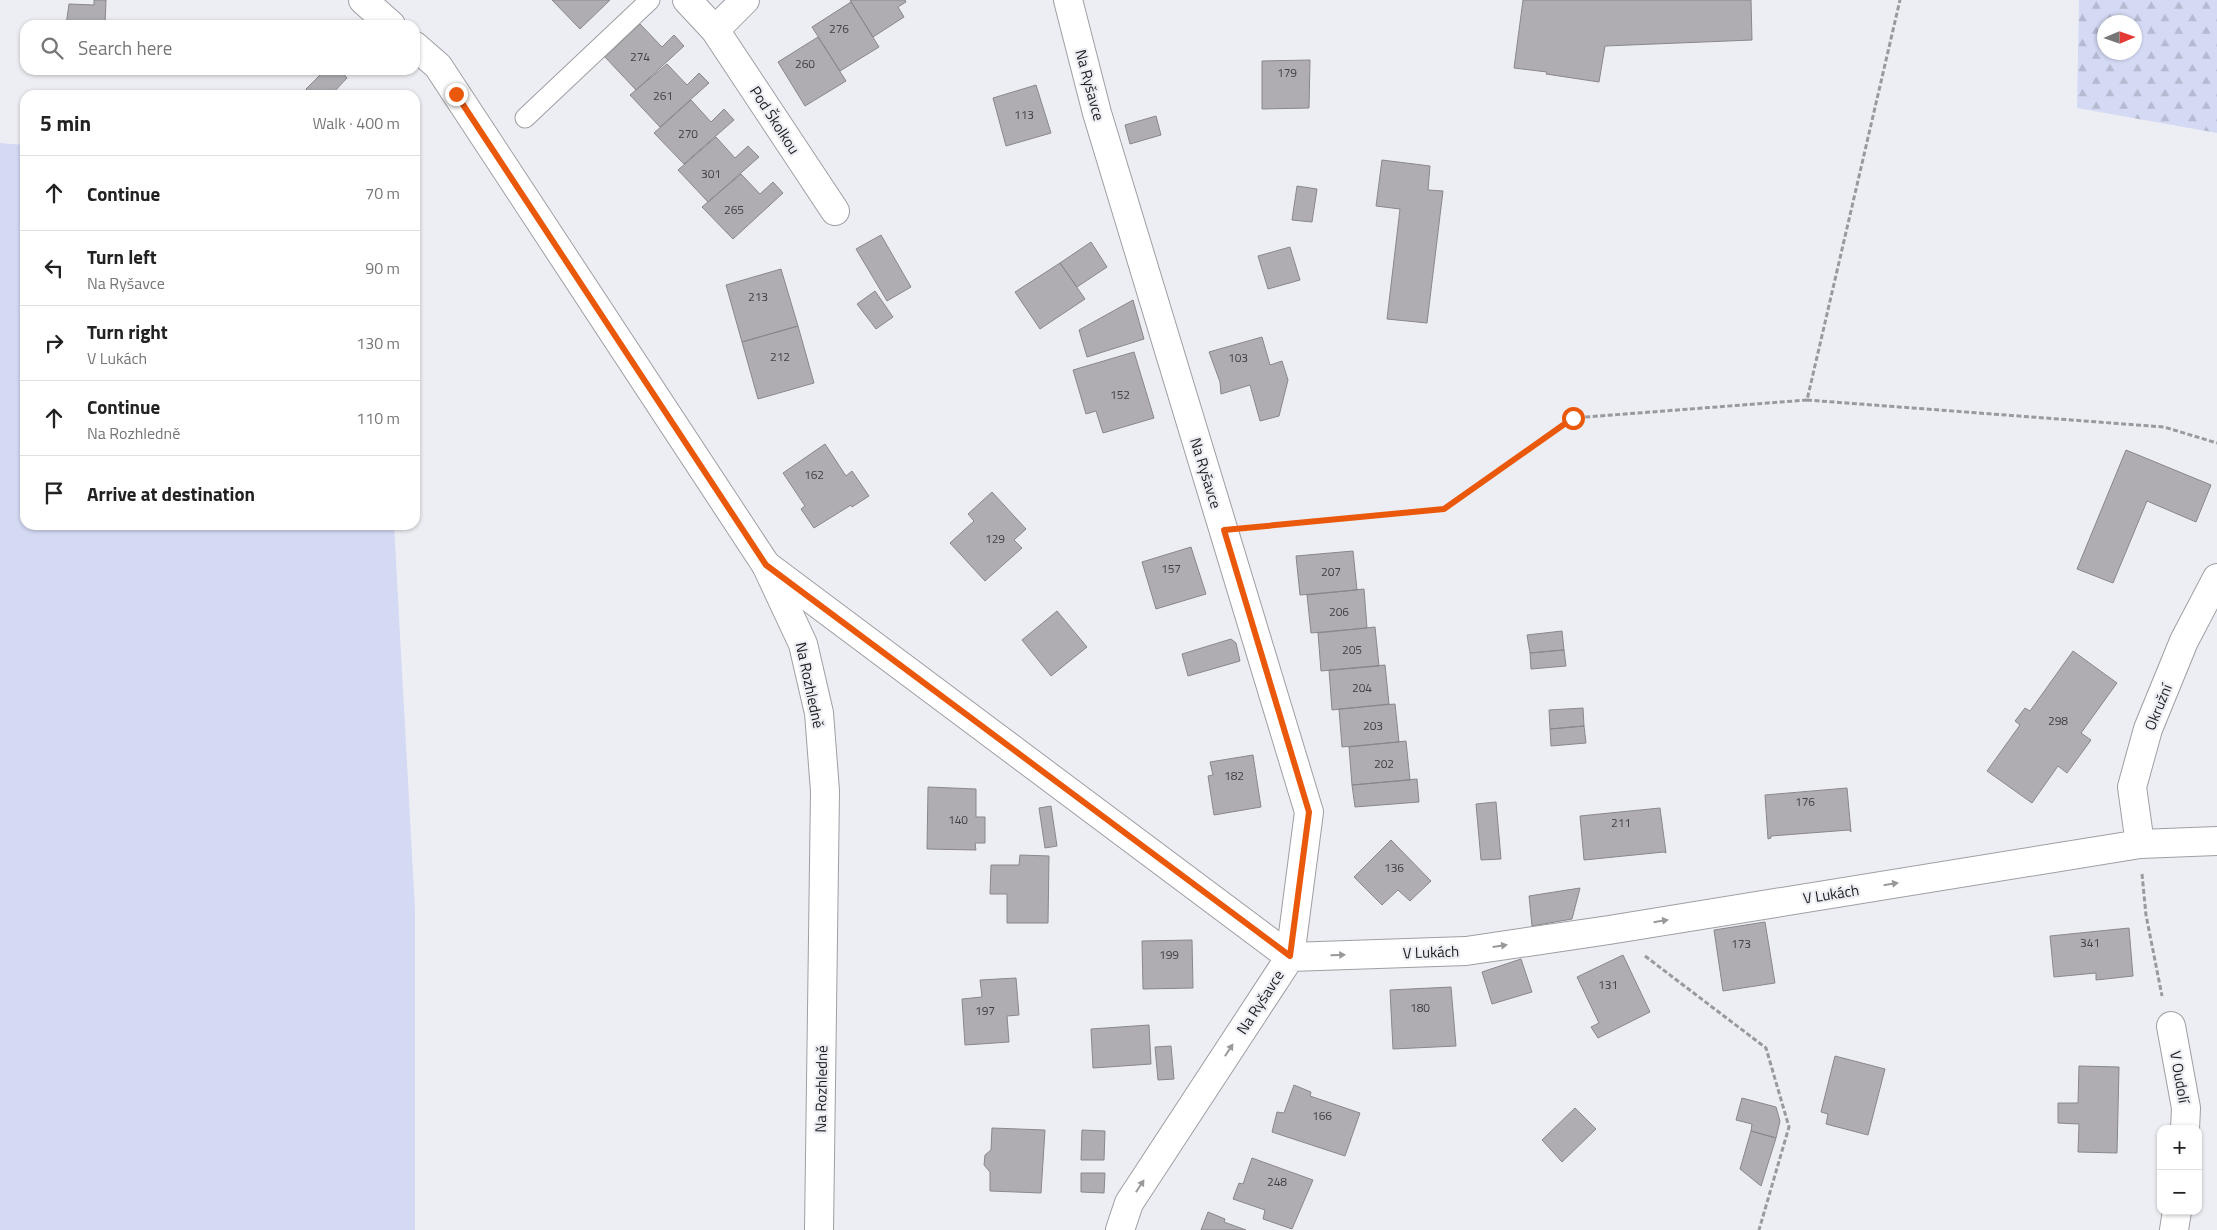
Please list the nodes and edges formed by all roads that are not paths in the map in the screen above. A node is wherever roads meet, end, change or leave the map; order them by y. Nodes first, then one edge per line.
1 (363, 0) edge
2 (650, 0) edge
3 (687, 0) edge
4 (744, 0) edge
5 (1068, 0) edge
6 (385, 20) edge
7 (715, 30) junction
8 (420, 51) edge
9 (525, 118) dead end
10 (835, 211) dead end
11 (766, 565) junction
12 (2217, 578) edge
13 (2217, 841) edge
14 (2140, 844) junction
15 (1290, 956) junction
16 (2171, 1026) road end
17 (2185, 1125) edge
18 (2176, 1215) edge
19 (819, 1230) edge
20 (1120, 1230) edge
21 (2174, 1230) edge

1 - 6 street
2 - 9 lane
3 - 7 street, Pod Školkou
4 - 7 street
5 - 15 street, Na Ryšavce
7 - 10 street, Pod Školkou
8 - 11 street, Na Rozhledně
11 - 15 street
11 - 19 street, Na Rozhledně
12 - 14 street, Okružní
13 - 14 street, V Lukách
15 -> 14 street, V Lukách
20 -> 15 street, Na Ryšavce
16 - 17 street, V Oudolí
18 - 21 street

